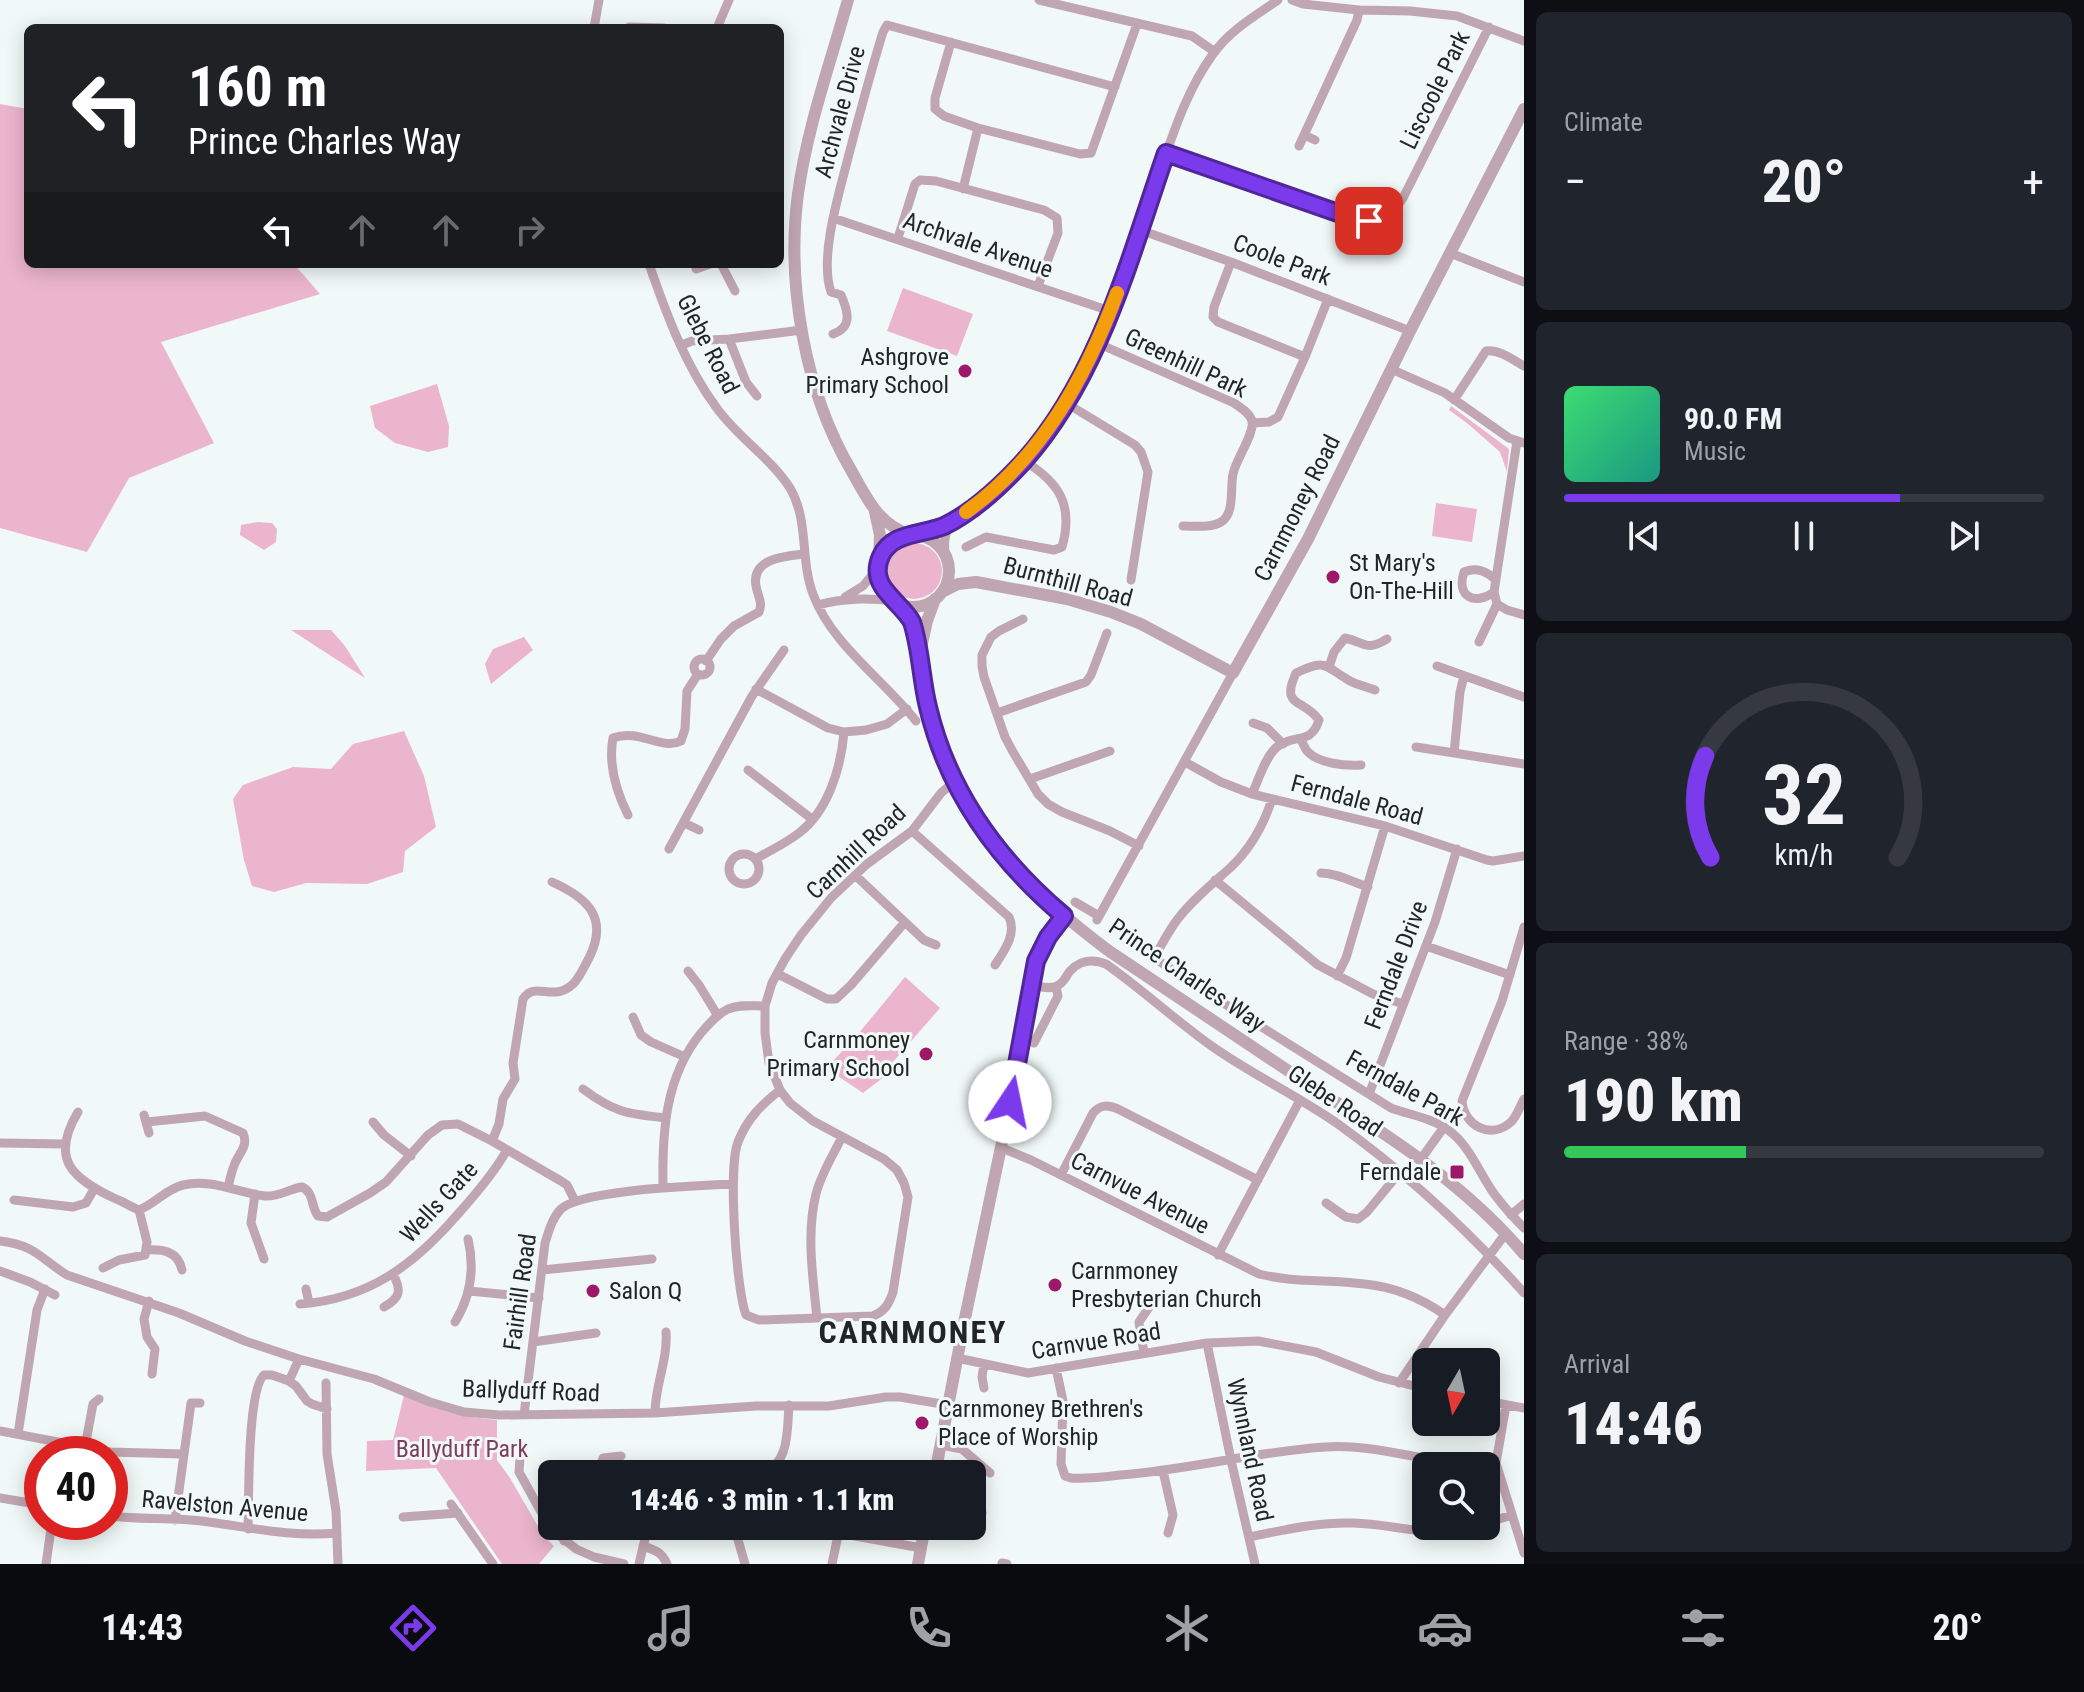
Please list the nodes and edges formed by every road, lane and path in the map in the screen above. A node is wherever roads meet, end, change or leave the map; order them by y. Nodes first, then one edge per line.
1 (599, 0) edge
2 (729, 0) edge
3 (848, 0) edge
4 (1039, 0) edge
5 (1278, 0) edge
6 (1292, 0) edge
7 (1359, 10) junction
8 (595, 24) edge
9 (719, 24) edge
10 (1137, 24) junction
11 (1489, 27) junction
12 (1524, 41) edge
13 (951, 42) junction
14 (1215, 52) junction
15 (1115, 87) junction
16 (1524, 109) edge
17 (978, 128) junction
18 (1518, 133) edge
19 (1304, 135) junction
20 (1315, 140) dead end
21 (1299, 146) dead end
22 (1166, 153) junction
23 (963, 189) junction
24 (833, 218) junction
25 (1140, 230) junction
26 (898, 238) junction
27 (1450, 253) junction
28 (1231, 262) junction
29 (650, 268) edge
30 (723, 268) edge
31 (1524, 282) edge
32 (1038, 286) junction
33 (735, 291) dead end
34 (1328, 299) junction
35 (1110, 311) junction
36 (802, 330) junction
37 (1410, 331) junction
38 (833, 334) dead end
39 (729, 339) junction
40 (1097, 343) junction
41 (682, 345) junction
42 (1305, 357) junction
43 (1524, 366) edge
44 (1391, 369) junction
45 (757, 396) dead end
46 (1454, 400) junction
47 (1066, 403) junction
48 (1252, 423) junction
49 (1520, 442) edge
50 (1024, 461) junction
51 (1511, 486) junction
52 (1524, 488) edge
53 (874, 510) junction
54 (955, 519) junction
55 (1183, 526) dead end
56 (912, 535) junction
57 (966, 547) dead end
58 (805, 554) junction
59 (946, 556) junction
60 (878, 566) junction
61 (1131, 580) dead end
62 (1496, 580) junction
63 (976, 582) junction
64 (1494, 592) junction
65 (939, 595) junction
66 (842, 599) junction
67 (897, 602) junction
68 (1497, 604) junction
69 (818, 605) junction
70 (1524, 615) edge
71 (1023, 619) dead end
72 (1107, 633) dead end
73 (1387, 639) dead end
74 (1479, 642) dead end
75 (784, 650) dead end
76 (920, 659) junction
77 (1437, 666) dead end
78 (1329, 667) junction
79 (1233, 673) junction
80 (1464, 676) junction
81 (756, 689) junction
82 (1375, 690) dead end
83 (1524, 697) edge
84 (907, 709) junction
85 (997, 713) junction
86 (916, 721) dead end
87 (1253, 723) dead end
88 (844, 732) junction
89 (1301, 739) junction
90 (1283, 744) junction
91 (1416, 747) dead end
92 (1110, 751) dead end
93 (1454, 753) junction
94 (1185, 762) junction
95 (1524, 764) edge
96 (1361, 765) dead end
97 (748, 770) dead end
98 (1030, 779) junction
99 (954, 782) junction
100 (1252, 794) junction
101 (1272, 799) junction
102 (628, 815) dead end
103 (812, 819) junction
104 (684, 823) junction
105 (1385, 826) junction
106 (699, 830) dead end
107 (912, 831) junction
108 (1139, 846) junction
109 (669, 849) dead end
110 (1457, 849) junction
111 (1524, 856) edge
112 (755, 859) dead end
113 (1321, 873) dead end
114 (856, 876) junction
115 (1215, 880) junction
116 (552, 882) dead end
117 (1368, 887) junction
118 (1075, 902) dead end
119 (1064, 916) junction
120 (905, 922) junction
121 (1524, 927) edge
122 (1133, 944) dead end
123 (936, 945) dead end
124 (1426, 946) junction
125 (1154, 958) junction
126 (995, 965) dead end
127 (688, 971) dead end
128 (778, 974) junction
129 (1510, 975) junction
130 (1337, 976) junction
131 (1031, 985) junction
132 (1056, 987) junction
133 (1403, 1004) junction
134 (765, 1006) junction
135 (718, 1016) junction
136 (633, 1017) dead end
137 (1034, 1043) dead end
138 (685, 1057) junction
139 (583, 1089) dead end
140 (780, 1090) junction
141 (1369, 1094) junction
142 (1524, 1099) edge
143 (1300, 1100) junction
144 (78, 1112) dead end
145 (666, 1118) junction
146 (373, 1122) dead end
147 (1444, 1127) junction
148 (149, 1133) dead end
149 (842, 1137) junction
150 (492, 1141) junction
151 (0, 1143) edge
152 (65, 1144) junction
153 (1002, 1148) junction
154 (507, 1150) junction
155 (411, 1156) junction
156 (1421, 1159) junction
157 (1400, 1172) junction
158 (1061, 1175) junction
159 (1258, 1180) junction
160 (732, 1184) junction
161 (228, 1187) junction
162 (663, 1187) junction
163 (94, 1189) junction
164 (255, 1194) junction
165 (14, 1200) dead end
166 (575, 1201) junction
167 (1326, 1203) dead end
168 (1524, 1204) edge
169 (139, 1210) junction
170 (1511, 1215) junction
171 (1524, 1228) edge
172 (1506, 1233) junction
173 (468, 1239) dead end
174 (0, 1241) edge
175 (146, 1250) junction
176 (1490, 1254) junction
177 (1524, 1254) edge
178 (1218, 1255) junction
179 (264, 1259) dead end
180 (652, 1259) dead end
181 (103, 1268) dead end
182 (182, 1270) dead end
183 (542, 1270) junction
184 (0, 1271) edge
185 (393, 1274) junction
186 (45, 1289) junction
187 (306, 1289) dead end
188 (469, 1291) junction
189 (1524, 1293) edge
190 (55, 1295) dead end
191 (1156, 1297) dead end
192 (539, 1298) junction
193 (149, 1301) junction
194 (384, 1307) dead end
195 (1445, 1315) junction
196 (817, 1318) junction
197 (455, 1322) dead end
198 (666, 1332) dead end
199 (596, 1333) dead end
200 (533, 1342) junction
201 (1207, 1343) junction
202 (1144, 1353) junction
203 (957, 1358) junction
204 (299, 1359) junction
205 (984, 1364) junction
206 (1056, 1368) junction
207 (152, 1374) dead end
208 (289, 1381) junction
209 (326, 1383) dead end
210 (1399, 1383) junction
211 (1412, 1386) edge
212 (984, 1388) dead end
213 (99, 1399) dead end
214 (200, 1403) dead end
215 (1500, 1404) edge
216 (789, 1405) junction
217 (948, 1405) junction
218 (1506, 1405) junction
219 (1524, 1408) edge
220 (327, 1409) junction
221 (655, 1413) junction
222 (524, 1415) junction
223 (0, 1431) edge
224 (18, 1434) junction
225 (28, 1436) edge
226 (87, 1436) edge
227 (941, 1445) junction
228 (128, 1452) edge
229 (1497, 1452) edge
230 (183, 1454) junction
231 (1412, 1455) edge
232 (621, 1456) dead end
233 (520, 1459) dead end
234 (602, 1460) edge
235 (779, 1460) edge
236 (938, 1460) edge
237 (1231, 1460) junction
238 (1163, 1471) junction
239 (990, 1473) dead end
240 (1500, 1476) edge
241 (0, 1498) edge
242 (24, 1502) edge
243 (451, 1504) dead end
244 (458, 1513) junction
245 (1512, 1515) junction
246 (128, 1517) edge
247 (403, 1517) dead end
248 (1500, 1519) edge
249 (175, 1520) junction
250 (248, 1529) junction
251 (1412, 1530) edge
252 (337, 1533) junction
253 (1168, 1533) dead end
254 (1249, 1537) junction
255 (49, 1540) edge
256 (644, 1540) edge
257 (738, 1540) edge
258 (837, 1540) edge
259 (886, 1540) edge
260 (922, 1540) edge
261 (564, 1541) joint
262 (643, 1546) junction
263 (921, 1548) junction
264 (1524, 1553) edge
265 (46, 1564) edge
266 (338, 1564) edge
267 (493, 1564) edge
268 (624, 1564) edge
269 (639, 1564) edge
270 (667, 1564) edge
271 (745, 1564) edge
272 (832, 1564) edge
273 (918, 1564) edge
274 (1255, 1564) edge

1 - 8 street
2 - 9 street
3 - 36 street
4 - 10 street
5 - 14 street
6 - 7 street
7 - 11 street
7 - 19 street
10 - 14 street
10 - 15 street
11 - 12 street
11 - 22 street, Liscoole Park
13 - 15 street, Archvale Drive
13 - 17 street
13 - 24 street, Archvale Drive
14 - 22 street
15 - 17 street
16 - 18 street, Carnmoney Road
17 - 23 street
18 - 27 street, Carnmoney Road
19 - 20 street
19 - 21 street
22 - 25 street
23 - 26 street
23 - 32 street
24 - 26 street, Archvale Avenue
24 - 38 street, Archvale Drive
25 - 28 street, Coole Park
25 - 35 street
26 - 32 street, Archvale Avenue
27 - 31 street
27 - 37 street, Carnmoney Road
28 - 34 street, Coole Park
28 - 42 street
29 - 41 street, Glebe Road
30 - 33 street
32 - 35 street, Archvale Avenue
34 - 37 street, Coole Park
34 - 42 street
35 - 40 street
36 - 39 street
36 - 53 street
37 - 44 street, Carnmoney Road
39 - 41 street
39 - 45 street
40 - 47 street
40 - 48 street, Greenhill Park
41 - 58 street, Glebe Road
42 - 48 street
43 - 46 street
44 - 46 street
44 - 79 street, Carnmoney Road
46 - 49 street
47 - 50 street
47 - 61 street
48 - 55 street, Greenhill Park
49 - 51 street
50 - 54 street
50 - 57 street
51 - 52 street
51 - 62 street
53 - 56 street
53 - 60 street
54 - 56 street
54 - 59 street
56 - 59 street
56 - 60 street
58 - 69 street, Glebe Road
58 - 102 street
59 - 63 street, Burnthill Road
59 - 65 street
60 - 66 street
60 - 67 street
62 - 64 street
62 - 64 street
63 - 65 street, Burnthill Road
63 - 79 street, Burnthill Road
64 - 68 street
65 - 67 street
65 - 76 street, Prince Charles Way
66 - 67 street
66 - 69 street
67 - 76 street, Prince Charles Way
68 - 70 street
68 - 74 street
69 - 84 street, Glebe Road
71 - 85 street
72 - 85 street
73 - 78 street
75 - 81 street
76 - 99 street, Prince Charles Way
77 - 80 street
78 - 82 street
78 - 89 street
79 - 94 street, Carnmoney Road
80 - 83 street
80 - 93 street
81 - 88 street
81 - 104 street
84 - 86 street, Glebe Road
84 - 88 street
85 - 98 street
87 - 90 street
88 - 103 street
89 - 90 street
89 - 96 street
90 - 100 street
91 - 93 street
92 - 98 street
93 - 95 street
94 - 100 street, Ferndale Road
94 - 108 street, Carnmoney Road
97 - 103 street
98 - 108 street
99 - 107 street, Carnhill Road
99 - 119 street, Prince Charles Way
100 - 101 street, Ferndale Road
101 - 105 street, Ferndale Road
101 - 115 street
103 - 112 street
104 - 106 street
104 - 109 street
105 - 110 street, Ferndale Road
105 - 117 street
107 - 114 street, Carnhill Road
107 - 126 street
108 - 118 street, Carnmoney Road
110 - 111 street, Ferndale Road
110 - 124 street, Ferndale Drive
113 - 117 street
114 - 120 street
114 - 128 street, Carnhill Road
115 - 125 street
115 - 130 street
116 - 150 street
117 - 130 street
119 - 131 street
119 - 156 street, Prince Charles Way
120 - 123 street
120 - 128 street
121 - 129 street
122 - 125 street, Ferndale Park
124 - 129 street
124 - 133 street, Ferndale Drive
125 - 141 street, Ferndale Park
127 - 135 street
128 - 134 street, Carnhill Road
129 - 142 street
130 - 133 street
131 - 132 street
131 - 153 street
132 - 137 street
132 - 143 street, Glebe Road
133 - 141 street, Ferndale Drive
134 - 135 street
134 - 140 street, Carnhill Road
135 - 138 street
136 - 138 street
138 - 145 street
139 - 145 street
140 - 149 street
140 - 160 street
141 - 147 street, Ferndale Park
143 - 157 street, Glebe Road
143 - 159 street
144 - 152 street
145 - 162 street
146 - 155 street
147 - 156 street
147 - 170 street, Ferndale Park
148 - 161 street
149 - 196 street
149 - 196 street
150 - 154 street
150 - 155 street
151 - 152 street
152 - 163 street
153 - 158 street, Carnvue Avenue
153 - 203 street
154 - 166 street
154 - 185 street, Wells Gate
155 - 164 street
156 - 172 street, Prince Charles Way
157 - 167 street
157 - 176 street, Glebe Road
158 - 159 street
158 - 178 street, Carnvue Avenue
159 - 178 street
160 - 162 street
160 - 196 street
161 - 164 street
161 - 169 street
162 - 166 street
163 - 165 street
163 - 169 street
164 - 179 street
166 - 183 street, Fairhill Road
168 - 170 street
169 - 175 street
170 - 171 street, Ferndale Park
172 - 176 street
172 - 177 street, Prince Charles Way
173 - 188 street
174 - 193 street, Ballyduff Road
175 - 181 street
175 - 182 street
176 - 189 street, Glebe Road
176 - 195 street
178 - 195 street, Carnvue Avenue
180 - 183 street
183 - 192 street, Fairhill Road
184 - 186 street
185 - 187 street, Wells Gate
185 - 194 street, Wells Gate
186 - 190 street
186 - 224 street
188 - 192 street
188 - 197 street
191 - 202 street
192 - 200 street, Fairhill Road
193 - 204 street, Ballyduff Road
193 - 207 street
195 - 210 street
198 - 221 street
199 - 200 street
200 - 222 street, Fairhill Road
201 - 202 street, Carnvue Road
201 - 210 street, Carnvue Road
201 - 237 street, Wynnland Road
202 - 206 street, Carnvue Road
203 - 205 street, Carnvue Road
203 - 217 street
204 - 208 street
204 - 222 street, Ballyduff Road
205 - 206 street, Carnvue Road
205 - 212 street
206 - 238 street
208 - 220 street
208 - 250 street
209 - 220 street
210 - 211 street, Carnvue Road
213 - 226 street
214 - 230 street
215 - 218 street
216 - 217 street, Ballyduff Road
216 - 221 street, Ballyduff Road
216 - 235 street
217 - 227 street
218 - 219 street
218 - 229 street
220 - 252 street
221 - 222 street, Ballyduff Road
223 - 224 street
224 - 225 street
227 - 236 street
227 - 239 street
228 - 230 street
230 - 249 street
231 - 237 street
232 - 234 street
233 - 261 street
237 - 238 street
237 - 254 street, Wynnland Road
238 - 253 street
240 - 245 street
241 - 242 street
243 - 244 street
244 - 247 street
244 - 267 street
245 - 248 street
245 - 264 street
246 - 249 street, Ravelston Avenue
249 - 250 street, Ravelston Avenue
250 - 252 street, Ravelston Avenue
251 - 254 street
252 - 266 street
254 - 274 street, Wynnland Road
255 - 265 street
256 - 262 street
257 - 271 street
258 - 272 street
259 - 263 street
260 - 263 street
261 - 268 street
262 - 269 street
262 - 270 street
263 - 273 street

